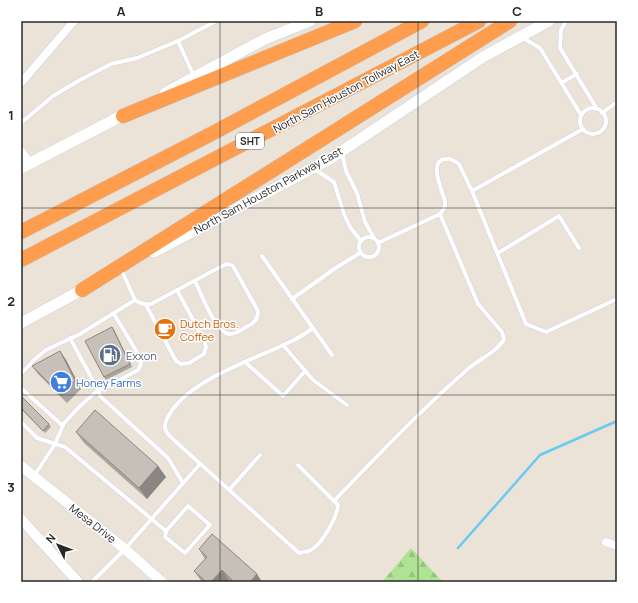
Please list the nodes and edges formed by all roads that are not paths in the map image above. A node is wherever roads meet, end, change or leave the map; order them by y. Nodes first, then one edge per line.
1 (74, 21) edge
2 (216, 21) edge
3 (310, 21) edge
4 (355, 21) edge
5 (422, 21) edge
6 (479, 21) edge
7 (510, 21) edge
8 (549, 21) edge
9 (566, 21) edge
10 (521, 36) junction
11 (178, 40) junction
12 (577, 74) junction
13 (196, 81) junction
14 (21, 83) edge
15 (561, 83) junction
16 (617, 102) edge
17 (597, 109) junction
18 (602, 112) junction
19 (581, 115) junction
20 (123, 116) joint
21 (21, 123) edge
22 (583, 130) junction
23 (21, 151) edge
24 (342, 151) junction
25 (25, 166) edge
26 (312, 168) junction
27 (472, 191) junction
28 (440, 214) junction
29 (21, 232) edge
30 (374, 238) junction
31 (361, 241) junction
32 (378, 243) junction
33 (579, 248) dead end
34 (360, 253) junction
35 (498, 253) junction
36 (262, 256) dead end
37 (21, 260) edge
38 (121, 270) junction
39 (195, 281) junction
40 (82, 290) junction
41 (177, 290) junction
42 (292, 299) junction
43 (617, 299) edge
44 (135, 300) junction
45 (146, 305) junction
46 (114, 314) junction
47 (21, 323) edge
48 (313, 328) junction
49 (70, 338) junction
50 (282, 345) junction
51 (332, 356) dead end
52 (245, 362) junction
53 (305, 371) junction
54 (21, 374) edge
55 (21, 388) edge
56 (98, 390) junction
57 (347, 404) dead end
58 (21, 422) edge
59 (63, 426) junction
60 (55, 444) junction
61 (260, 455) dead end
62 (200, 464) junction
63 (298, 465) dead end
64 (21, 466) edge
65 (33, 476) junction
66 (183, 483) junction
67 (229, 490) junction
68 (334, 500) junction
69 (151, 518) junction
70 (21, 519) edge
71 (166, 531) junction
72 (606, 542) dead end
73 (617, 546) edge
74 (125, 549) junction
75 (78, 582) edge
76 (92, 582) edge
77 (162, 582) edge

1 - 14 street
2 - 11 lane
3 - 13 main road
4 - 13 highway
5 - 29 highway, SHT
6 - 37 highway, North Sam Houston Tollway East / SHT
7 - 40 highway
8 - 10 main road, North Sam Houston Parkway East
9 - 12 lane
10 - 15 lane
10 - 24 main road, North Sam Houston Parkway East
11 - 13 lane
11 - 21 lane
12 - 15 lane
12 - 17 lane
13 - 20 highway
15 - 19 lane
16 - 18 lane
17 - 18 lane
17 - 19 lane
18 - 22 lane
19 - 22 lane
20 - 25 main road
22 - 27 lane
23 - 25 street
24 - 26 main road, North Sam Houston Parkway East
24 - 30 lane
26 - 31 lane
26 - 38 main road, North Sam Houston Parkway East
27 - 28 lane
27 - 35 lane
28 - 32 lane
28 - 68 lane
30 - 31 lane
30 - 32 lane
31 - 34 lane
32 - 34 lane
33 - 35 lane
34 - 42 lane
35 - 43 lane
36 - 42 lane
38 - 40 main road, North Sam Houston Parkway East
38 - 44 lane
39 - 39 lane
39 - 41 lane
40 - 47 main road, North Sam Houston Parkway East
41 - 45 lane
41 - 45 lane
42 - 48 lane
44 - 45 lane
44 - 46 lane
46 - 49 lane
46 - 56 lane
48 - 50 lane
48 - 51 lane
49 - 54 lane
49 - 56 lane
50 - 52 lane
50 - 53 lane
52 - 53 lane
52 - 62 lane
53 - 57 lane
55 - 59 lane
56 - 59 lane
56 - 66 lane
58 - 60 lane
59 - 60 lane
60 - 65 lane
60 - 69 lane
61 - 67 lane
62 - 66 lane
62 - 67 lane
63 - 68 lane
64 - 65 street, Mesa Drive
65 - 74 street, Mesa Drive
66 - 69 lane
67 - 68 lane
69 - 71 lane
69 - 74 lane
70 - 75 street
71 - 71 lane
72 - 73 street
74 - 76 lane
74 - 77 street, Mesa Drive

